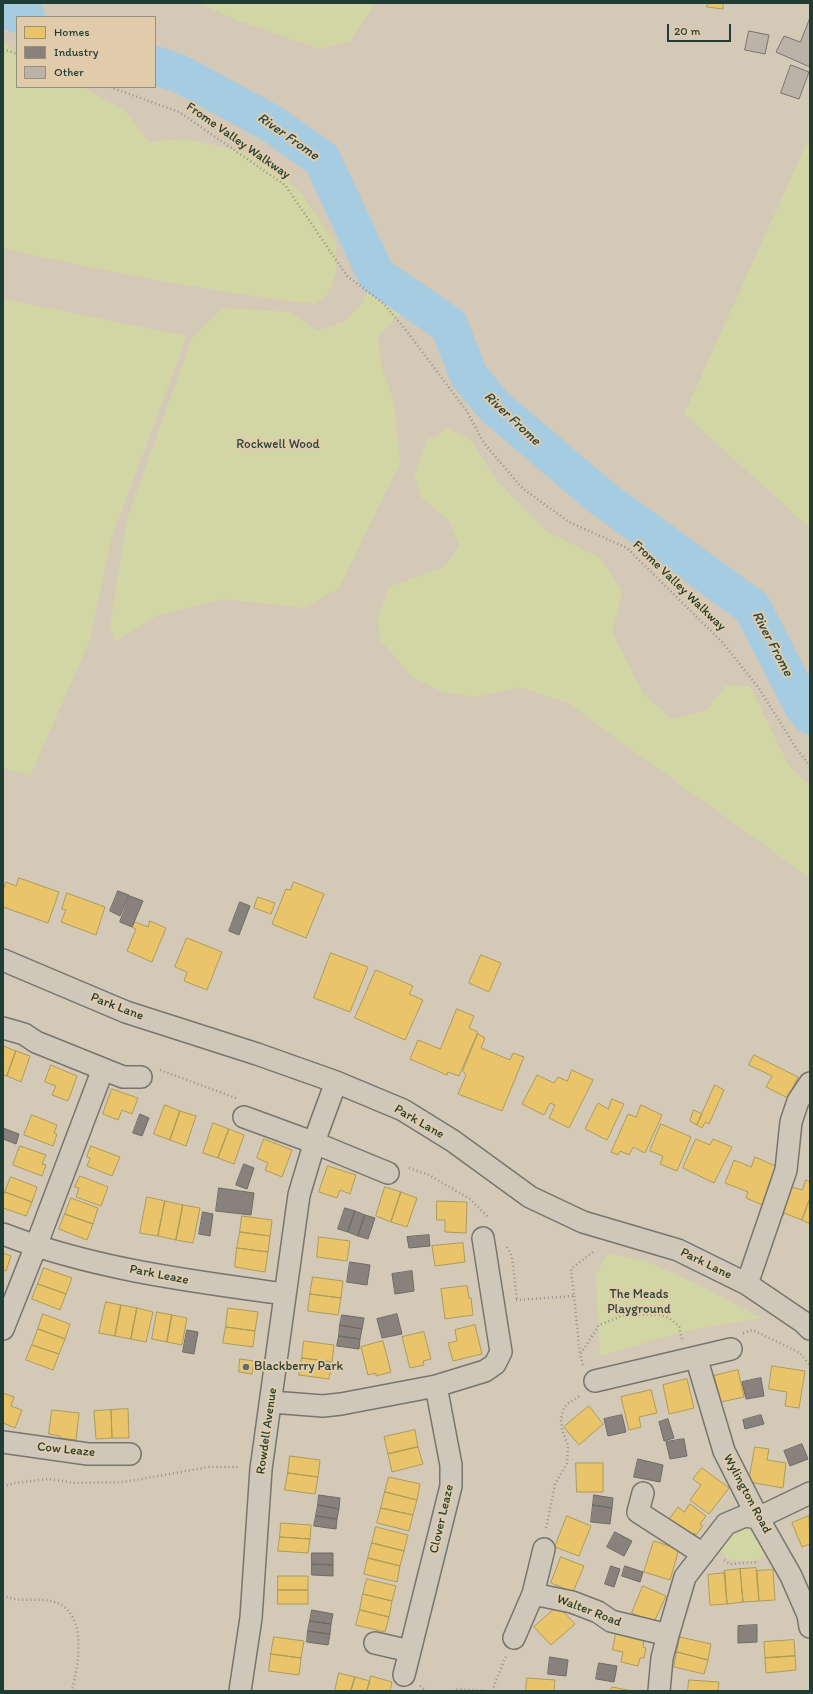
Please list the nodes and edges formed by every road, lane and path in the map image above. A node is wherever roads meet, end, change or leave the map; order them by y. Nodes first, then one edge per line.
1 (3, 49) edge
2 (16, 54) edge
3 (113, 88) edge
4 (810, 766) edge
5 (3, 960) edge
6 (3, 1028) edge
7 (103, 1069) junction
8 (141, 1077) dead end
9 (336, 1082) junction
10 (810, 1083) edge
11 (244, 1118) dead end
12 (315, 1143) junction
13 (388, 1173) dead end
14 (3, 1234) edge
15 (483, 1238) dead end
16 (36, 1246) junction
17 (592, 1252) dead end
18 (747, 1284) junction
19 (285, 1294) junction
20 (574, 1296) junction
21 (494, 1307) junction
22 (3, 1329) edge
23 (810, 1329) edge
24 (731, 1349) dead end
25 (690, 1352) junction
26 (580, 1355) junction
27 (587, 1381) junction
28 (436, 1386) junction
29 (271, 1402) junction
30 (3, 1442) edge
31 (130, 1454) dead end
32 (643, 1493) dead end
33 (810, 1493) edge
34 (758, 1518) junction
35 (544, 1549) joint
36 (705, 1551) junction
37 (780, 1554) junction
38 (533, 1594) junction
39 (3, 1595) edge
40 (810, 1626) edge
41 (668, 1636) junction
42 (514, 1638) joint
43 (375, 1643) dead end
44 (410, 1651) junction
45 (404, 1675) dead end
46 (72, 1691) edge
47 (240, 1691) edge
48 (453, 1691) edge
49 (487, 1691) edge
50 (492, 1691) edge
51 (659, 1691) edge

1 - 2 path
3 - 4 path, Frome Valley Walkway
5 - 9 street, Park Lane
6 - 7 street
7 - 8 street
7 - 16 street
9 - 12 street, Rowdell Avenue
9 - 18 street, Park Lane
10 - 18 street
11 - 12 street
12 - 13 street
12 - 19 street, Rowdell Avenue
14 - 16 street, Park Leaze
15 - 21 street
16 - 19 street, Park Leaze
16 - 22 street
17 - 20 path
18 - 23 street, Park Lane
19 - 29 street, Rowdell Avenue
20 - 21 path
20 - 26 path
21 - 28 street
24 - 25 street
25 - 26 path
25 - 27 street
25 - 34 street, Wylington Road
26 - 27 path
27 - 35 path
28 - 29 street
28 - 44 street, Clover Leaze
29 - 47 street, Rowdell Avenue
30 - 31 street, Cow Leaze
32 - 36 street
33 - 34 street
34 - 36 street
34 - 37 street, Wylington Road
35 - 38 street
36 - 37 path
36 - 41 street
37 - 40 street, Wylington Road
38 - 41 street, Walter Road
38 - 42 street
39 - 46 path
41 - 51 street
42 - 50 path
43 - 44 street
44 - 45 street, Clover Leaze
48 - 49 path

